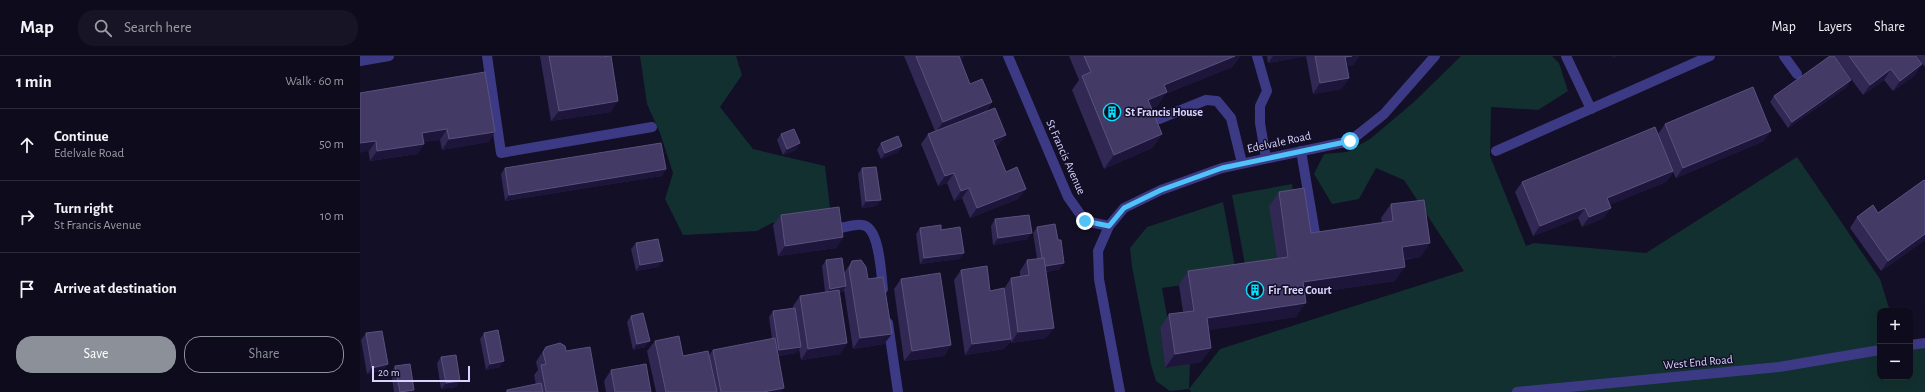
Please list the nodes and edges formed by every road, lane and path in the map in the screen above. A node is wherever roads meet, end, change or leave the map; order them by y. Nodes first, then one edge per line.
1 (389, 56) edge
2 (487, 56) edge
3 (1008, 56) edge
4 (1257, 56) edge
5 (1435, 56) edge
6 (1566, 56) edge
7 (1710, 56) edge
8 (1784, 56) edge
9 (360, 61) edge
10 (1797, 74) dead end
11 (1591, 109) junction
12 (1159, 119) dead end
13 (652, 127) dead end
14 (1301, 151) junction
15 (1496, 151) dead end
16 (1266, 158) junction
17 (1242, 163) junction
18 (1109, 226) junction
19 (840, 228) edge
20 (1317, 245) edge
21 (885, 300) edge
22 (887, 315) edge
23 (1925, 343) edge
24 (1913, 345) edge
25 (1877, 351) edge
26 (898, 392) edge
27 (1120, 392) edge
28 (1518, 392) edge

1 - 9 street
2 - 13 street
3 - 18 street, St Francis Avenue
4 - 16 street
5 - 14 street, Edelvale Road
6 - 11 street
7 - 11 street
8 - 10 street
11 - 15 street
12 - 17 street
14 - 16 street, Edelvale Road
14 - 20 street
16 - 17 street, Edelvale Road
17 - 18 street, Edelvale Road
18 - 27 street
19 - 21 street
22 - 26 street
23 - 24 street
25 - 28 street, West End Road

